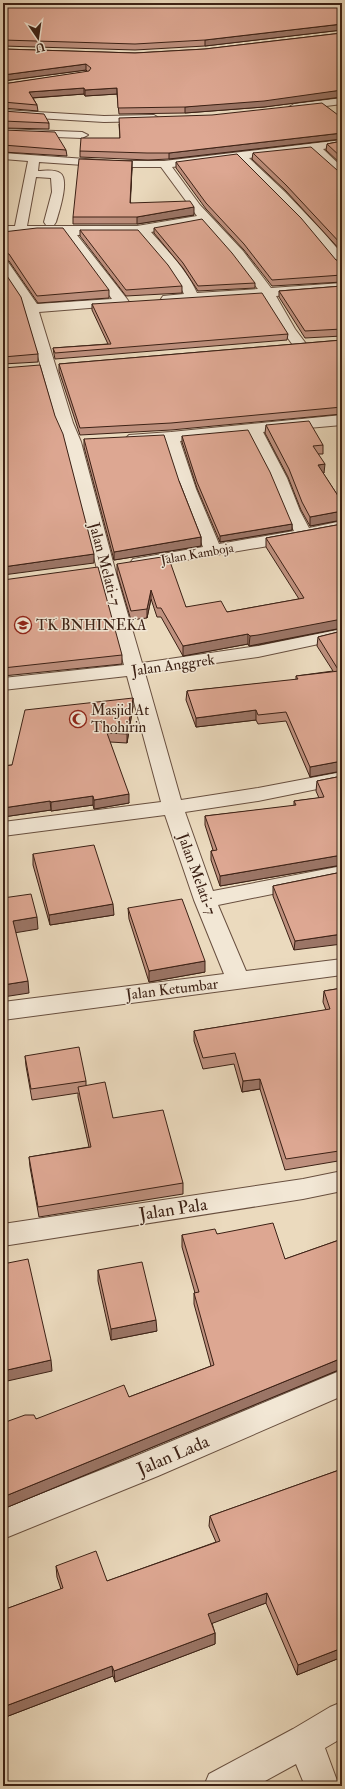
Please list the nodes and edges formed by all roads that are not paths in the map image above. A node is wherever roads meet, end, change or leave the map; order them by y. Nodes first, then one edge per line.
1 (342, 100) edge
2 (330, 102) junction
3 (284, 108) edge
4 (342, 110) edge
5 (3, 113) edge
6 (162, 118) edge
7 (3, 132) edge
8 (82, 135) dead end
9 (342, 143) edge
10 (314, 147) junction
11 (3, 156) edge
12 (240, 156) junction
13 (34, 159) junction
14 (164, 164) junction
15 (342, 173) edge
16 (31, 174) junction
17 (205, 218) junction
18 (50, 222) junction
19 (21, 226) junction
20 (136, 226) junction
21 (3, 230) edge
22 (69, 232) junction
23 (342, 263) edge
24 (3, 265) edge
25 (342, 287) edge
26 (267, 292) junction
27 (192, 297) junction
28 (158, 300) edge
29 (136, 301) edge
30 (120, 302) junction
31 (31, 309) junction
32 (285, 346) edge
33 (63, 364) edge
34 (48, 366) junction
35 (33, 367) edge
36 (342, 420) edge
37 (254, 429) junction
38 (171, 436) junction
39 (117, 439) edge
40 (342, 526) edge
41 (304, 534) junction
42 (213, 551) junction
43 (98, 569) junction
44 (342, 634) edge
45 (135, 670) junction
46 (3, 684) edge
47 (342, 778) edge
48 (172, 808) junction
49 (3, 829) edge
50 (342, 874) edge
51 (205, 900) junction
52 (342, 967) edge
53 (238, 981) junction
54 (3, 1011) edge
55 (342, 1181) edge
56 (3, 1235) edge
57 (342, 1383) edge
58 (3, 1524) edge
59 (342, 1719) edge
60 (305, 1741) junction
61 (221, 1786) edge
62 (322, 1786) edge

1 - 2 street
2 - 3 street
2 - 4 street
5 - 6 street
7 - 8 street
9 - 10 street
10 - 12 street
10 - 15 street
11 - 13 street
12 - 14 street
12 - 23 street
13 - 14 street
13 - 16 street
14 - 17 street
16 - 18 street
16 - 19 street
17 - 20 street
17 - 26 street
18 - 19 street
18 - 20 street
19 - 21 street
19 - 22 street
20 - 22 street
20 - 27 street
22 - 30 street
24 - 31 street, Jalan Melati-7
25 - 26 street
26 - 27 street
26 - 32 street
27 - 28 street
29 - 30 street
30 - 31 street
31 - 34 street, Jalan Melati-7
33 - 34 street
34 - 35 street
34 - 43 street, Jalan Melati-7
36 - 37 street
37 - 38 street
37 - 41 street
38 - 39 street
38 - 42 street
40 - 41 street, Jalan Kamboja
41 - 42 street, Jalan Kamboja
42 - 43 street, Jalan Kamboja
43 - 45 street, Jalan Melati-7
44 - 45 street, Jalan Anggrek
45 - 46 street, Jalan Anggrek
45 - 48 street, Jalan Melati-7
47 - 48 street
48 - 49 street
48 - 51 street, Jalan Melati-7
50 - 51 street
51 - 53 street, Jalan Melati-7
52 - 53 street, Jalan Ketumbar
53 - 54 street, Jalan Ketumbar
55 - 56 street, Jalan Pala
57 - 58 street, Jalan Lada
59 - 60 street
60 - 61 street
60 - 62 street

